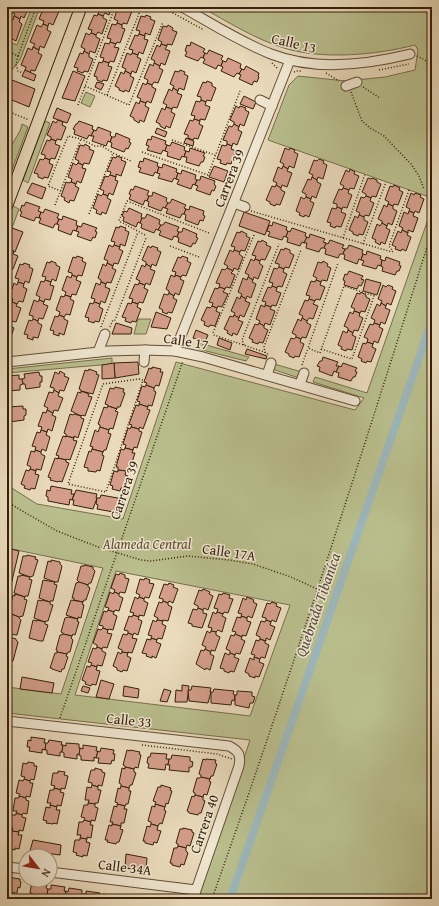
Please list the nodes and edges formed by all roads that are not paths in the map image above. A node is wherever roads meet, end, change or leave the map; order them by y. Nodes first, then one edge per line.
1 (81, 7) edge
2 (182, 7) edge
3 (410, 54) road end
4 (290, 60) junction
5 (357, 82) dead end
6 (346, 86) road end
7 (260, 100) dead end
8 (272, 106) junction
9 (234, 203) junction
10 (7, 205) edge
11 (248, 209) road end
12 (105, 332) road end
13 (145, 350) junction
14 (176, 351) junction
15 (98, 352) junction
16 (270, 359) road end
17 (7, 362) edge
18 (144, 362) dead end
19 (303, 370) road end
20 (267, 375) junction
21 (300, 384) junction
22 (355, 401) dead end
23 (7, 721) edge
24 (240, 759) joint
25 (7, 867) edge
26 (18, 868) edge
27 (58, 873) edge
28 (195, 894) edge

1 - 10 main road
2 - 4 street, Calle 13
3 - 4 street, Calle 13
4 - 8 street, Carrera 39
5 - 6 street
7 - 8 street
8 - 9 street, Carrera 39
9 - 11 street
9 - 14 street, Carrera 39
12 - 15 street
13 - 14 street, Calle 17
13 - 15 street, Calle 17
13 - 18 street
14 - 20 street, Calle 17
15 - 17 street, Calle 17
16 - 20 street
19 - 21 street
20 - 21 street, Calle 17
21 - 22 street, Calle 17
23 - 24 street, Calle 33
24 - 28 street, Carrera 40
25 - 26 street
27 - 28 street, Calle 34A

